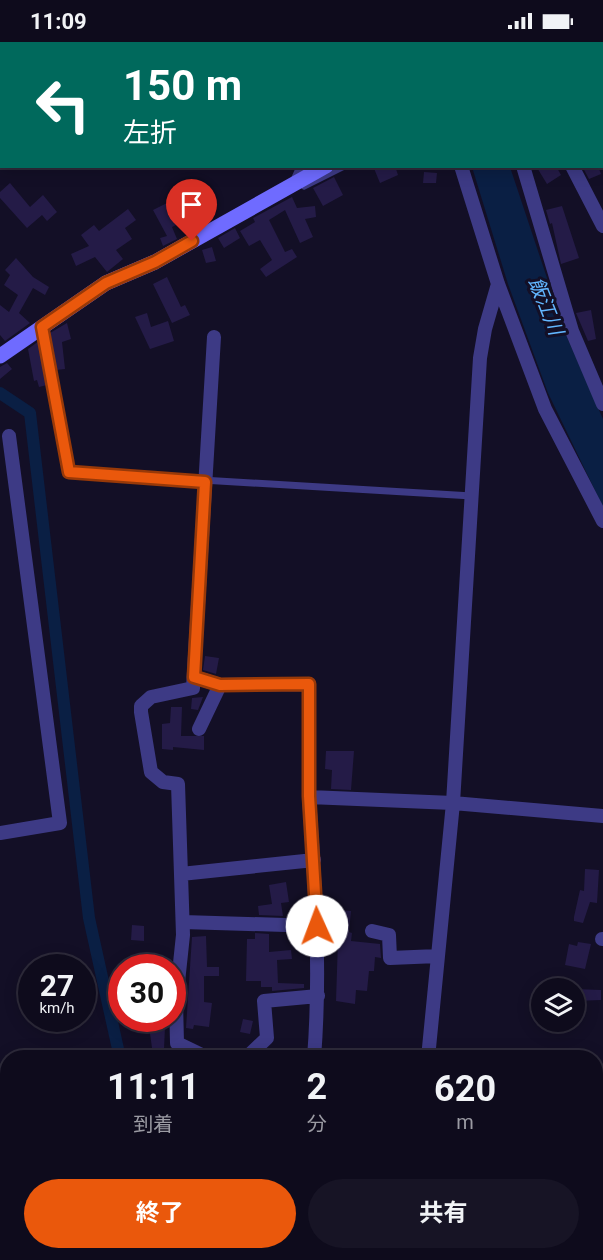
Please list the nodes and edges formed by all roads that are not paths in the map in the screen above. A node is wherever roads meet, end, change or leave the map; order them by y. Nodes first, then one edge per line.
1 (303, 168) edge
2 (322, 168) edge
3 (340, 168) edge
4 (461, 168) edge
5 (524, 168) edge
6 (573, 168) edge
7 (291, 186) junction
8 (603, 226) edge
9 (498, 284) junction
10 (42, 327) junction
11 (214, 337) dead end
12 (0, 356) edge
13 (603, 404) edge
14 (9, 436) dead end
15 (205, 482) junction
16 (472, 496) junction
17 (603, 521) edge
18 (194, 677) junction
19 (220, 685) junction
20 (199, 729) dead end
21 (309, 796) junction
22 (453, 803) junction
23 (603, 816) edge
24 (0, 832) edge
25 (314, 860) junction
26 (181, 874) junction
27 (183, 922) junction
28 (317, 926) junction
29 (372, 931) dead end
30 (438, 956) junction
31 (318, 996) junction
32 (190, 1050) edge
33 (254, 1050) edge
34 (315, 1050) edge
35 (429, 1050) edge

1 - 7 lane
2 - 7 main road
3 - 7 lane
4 - 9 street
5 - 13 street
6 - 8 street
7 - 10 main road
9 - 16 street
9 - 17 street
10 - 12 main road
10 - 15 lane
11 - 15 street
14 - 24 street
15 - 16 lane
15 - 18 street
16 - 22 street
18 - 19 street
18 - 26 street
19 - 20 street
19 - 21 street
21 - 22 street
21 - 25 street
22 - 23 street
22 - 30 street
25 - 26 street
25 - 28 street
26 - 27 street
27 - 28 street
27 - 32 street
28 - 31 street
29 - 30 street
30 - 35 street
31 - 33 street
31 - 34 street

